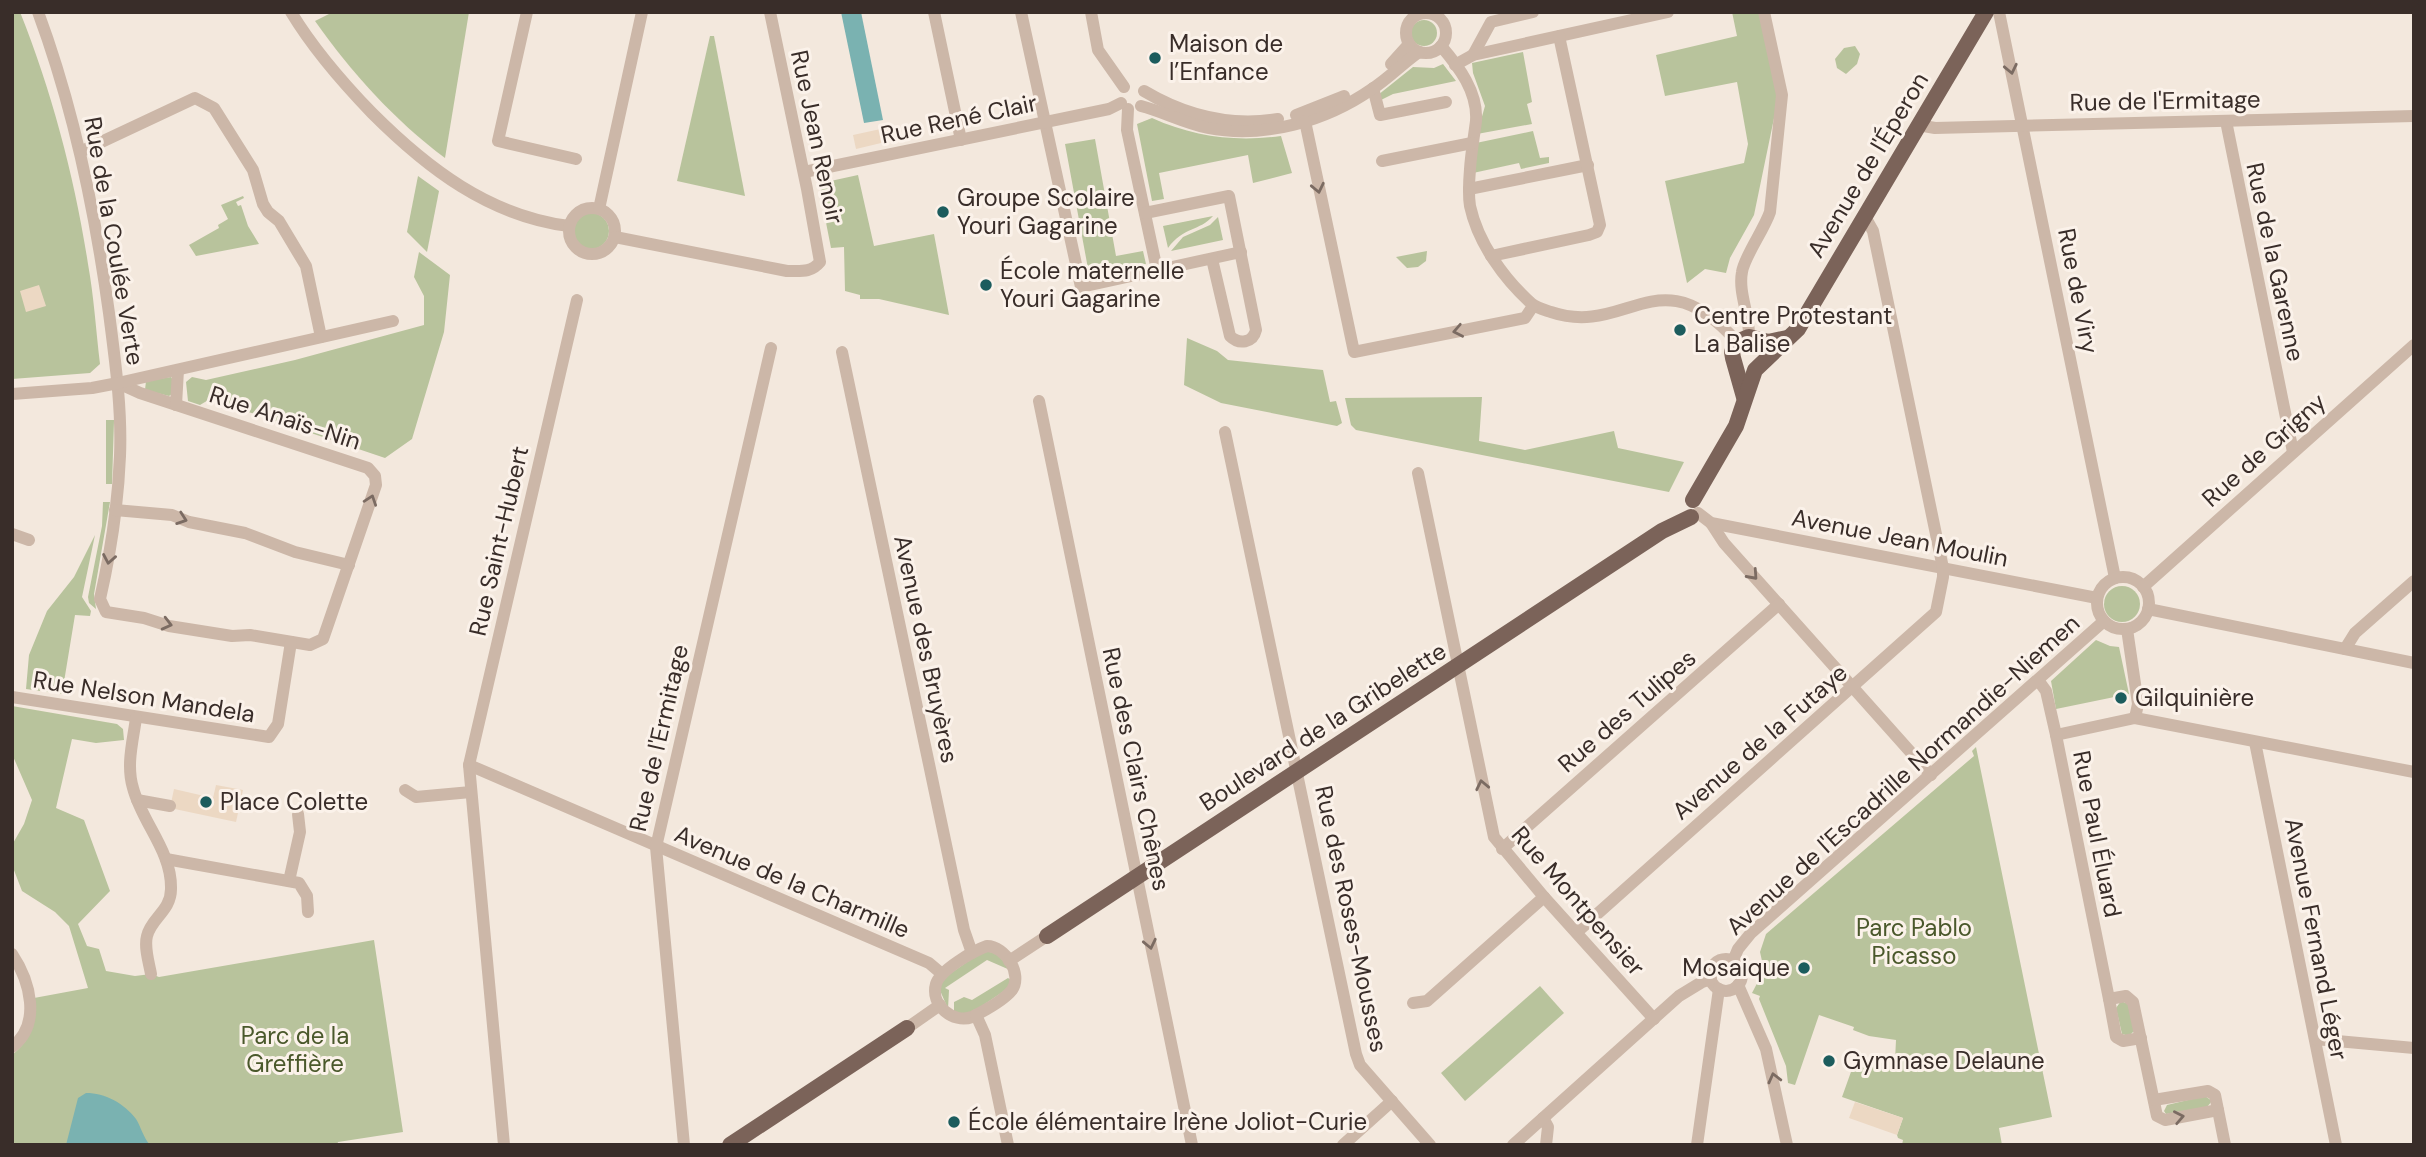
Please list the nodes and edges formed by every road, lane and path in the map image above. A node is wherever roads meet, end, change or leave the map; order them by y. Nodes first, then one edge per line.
1 (38, 12) edge
2 (291, 12) edge
3 (527, 12) edge
4 (642, 12) edge
5 (770, 12) edge
6 (934, 12) edge
7 (1021, 12) edge
8 (1091, 12) edge
9 (1533, 12) edge
10 (1668, 12) edge
11 (1764, 12) edge
12 (1986, 12) edge
13 (1999, 12) edge
14 (1437, 14) edge
15 (1559, 36) junction
16 (1440, 46) junction
17 (1414, 48) junction
18 (1473, 55) junction
19 (1455, 65) junction
20 (1124, 86) junction
21 (1373, 88) junction
22 (1144, 92) junction
23 (1446, 102) dead end
24 (1130, 106) junction
25 (2414, 116) edge
26 (1305, 121) junction
27 (2225, 121) junction
28 (1044, 122) junction
29 (1918, 125) junction
30 (2023, 126) junction
31 (961, 140) junction
32 (1472, 143) junction
33 (80, 152) junction
34 (576, 159) dead end
35 (1382, 161) dead end
36 (1588, 165) junction
37 (804, 172) junction
38 (1469, 189) junction
39 (598, 209) junction
40 (1145, 213) junction
41 (1864, 215) junction
42 (569, 226) junction
43 (615, 237) junction
44 (1241, 252) junction
45 (1491, 256) junction
46 (1212, 259) junction
47 (1157, 270) junction
48 (577, 300) dead end
49 (1534, 306) junction
50 (393, 321) dead end
51 (321, 337) junction
52 (1787, 338) junction
53 (1748, 340) junction
54 (2414, 345) edge
55 (771, 348) dead end
56 (842, 352) dead end
57 (1735, 363) junction
58 (1760, 364) junction
59 (178, 370) junction
60 (118, 383) junction
61 (12, 394) edge
62 (1745, 400) junction
63 (1039, 401) dead end
64 (176, 405) junction
65 (1225, 432) dead end
66 (2293, 452) junction
67 (1418, 473) dead end
68 (115, 510) junction
69 (1695, 512) junction
70 (12, 534) edge
71 (29, 540) dead end
72 (349, 565) junction
73 (1942, 568) junction
74 (2115, 578) junction
75 (2414, 581) edge
76 (2143, 587) junction
77 (2097, 598) junction
78 (1779, 604) junction
79 (103, 607) joint
80 (2148, 609) junction
81 (2104, 621) junction
82 (2127, 629) junction
83 (291, 642) junction
84 (2345, 649) junction
85 (2414, 663) edge
86 (1457, 666) junction
87 (2038, 680) junction
88 (1853, 688) junction
89 (12, 697) edge
90 (136, 718) junction
91 (2135, 718) junction
92 (2056, 735) junction
93 (2255, 742) junction
94 (468, 765) junction
95 (1297, 771) junction
96 (2414, 772) edge
97 (1931, 775) junction
98 (405, 790) dead end
99 (471, 792) junction
100 (137, 800) junction
101 (170, 806) dead end
102 (298, 814) dead end
103 (656, 847) junction
104 (1502, 849) junction
105 (166, 859) junction
106 (1137, 877) junction
107 (289, 881) junction
108 (1544, 897) junction
109 (308, 912) dead end
110 (1577, 932) junction
111 (1047, 936) joint
112 (972, 953) junction
113 (12, 954) edge
114 (1009, 961) junction
115 (1733, 961) junction
116 (151, 974) dead end
117 (942, 974) junction
118 (1715, 984) junction
119 (1738, 985) junction
120 (2109, 999) junction
121 (1413, 1003) dead end
122 (940, 1005) junction
123 (976, 1015) junction
124 (1654, 1019) junction
125 (907, 1028) joint
126 (2141, 1038) junction
127 (2315, 1039) junction
128 (12, 1047) edge
129 (2414, 1048) edge
130 (2154, 1100) junction
131 (1392, 1101) junction
132 (2218, 1110) junction
133 (1543, 1118) junction
134 (504, 1145) edge
135 (684, 1145) edge
136 (730, 1145) edge
137 (1008, 1145) edge
138 (1192, 1145) edge
139 (1343, 1145) edge
140 (1430, 1145) edge
141 (1513, 1145) edge
142 (1546, 1145) edge
143 (1697, 1145) edge
144 (1787, 1145) edge
145 (2225, 1145) edge
146 (2336, 1145) edge

1 - 33 street, Rue de la Coulée Verte
2 - 42 street
3 - 34 street
4 - 39 street
5 - 37 street, Rue Jean Renoir
6 - 31 street
7 - 28 street
8 - 20 street
9 - 18 street
10 - 15 street
11 - 53 street
12 - 29 main road, Avenue de l'Éperon
13 -> 30 street, Rue de Viry
14 - 16 street
14 - 17 street
15 - 18 street
15 - 36 street
16 - 17 street
16 - 19 street
17 - 21 street
17 - 22 street
18 - 19 street
19 - 32 street
20 - 22 street
20 - 24 street
21 - 23 street
21 - 26 street
22 - 24 street
24 - 26 street
24 - 28 street, Rue René Clair
24 - 40 street
25 - 27 street, Rue de l'Ermitage
26 - 49 street
27 - 30 street, Rue de l'Ermitage
27 - 66 street, Rue de la Garenne
28 - 31 street, Rue René Clair
28 - 47 street
29 - 30 street, Rue de l'Ermitage
29 - 41 main road, Avenue de l'Éperon
30 - 74 street, Rue de Viry
31 - 37 street, Rue René Clair
32 - 35 street
32 - 38 street
33 - 51 street
33 - 60 street, Rue de la Coulée Verte
36 - 38 street
36 - 45 street
37 - 43 street, Rue Jean Renoir
38 - 45 street
39 - 42 street
39 - 43 street
40 - 44 street
40 - 47 street
41 - 52 main road, Avenue de l'Éperon
41 - 73 street, Avenue de la Futaye
42 - 43 street
44 - 46 street
44 - 46 street
45 - 49 street
46 - 47 street
48 - 94 street, Rue Saint-Hubert
49 - 53 street
50 - 51 street
51 - 59 street
52 - 53 main road
52 - 58 main road, Avenue de l'Éperon
53 - 57 main road
53 - 58 main road
54 - 66 street, Rue de Grigny
55 - 103 street, Rue de l'Ermitage
56 - 112 street, Avenue des Bruyères
57 - 58 main road
57 - 62 main road
58 - 62 main road, Avenue de l'Éperon
59 - 60 street
59 - 64 street
60 - 61 street
60 - 64 street, Rue Anaïs-Nin
60 - 68 street, Rue de la Coulée Verte
62 - 69 main road, Avenue de l'Éperon
63 - 106 street, Rue des Clairs Chênes
72 -> 64 street, Rue Anaïs-Nin
65 - 95 street, Rue des Roses-Mousses
66 - 76 street, Rue de Grigny
67 - 86 street, Rue Montpensier
68 -> 72 street
68 -> 79 street, Rue de la Coulée Verte
69 - 73 street, Avenue Jean Moulin
69 -> 78 street
69 - 86 main road, Boulevard de la Gribelette
70 - 71 street
72 - 83 street, Rue Anaïs-Nin
73 - 77 street, Avenue Jean Moulin
73 - 88 street, Avenue de la Futaye
74 - 76 street
74 - 77 street
75 - 84 street
76 - 80 street
77 - 81 street
78 - 88 street
78 - 104 street, Rue des Tulipes
79 -> 83 street, Rue Anaïs-Nin
80 - 82 street
80 - 84 street
81 - 82 street
81 - 87 street, Avenue de l'Escadrille Normandie-Niemen
82 - 91 street
83 - 90 street, Rue Nelson Mandela
84 - 85 street
86 - 95 main road, Boulevard de la Gribelette
104 -> 86 street, Rue Montpensier
87 - 92 street, Rue Paul Éluard
87 - 97 street, Avenue de l'Escadrille Normandie-Niemen
88 - 97 street
88 - 110 street, Avenue de la Futaye
89 - 90 street, Rue Nelson Mandela
90 - 100 street
91 - 92 street
91 - 93 street
92 - 120 street, Rue Paul Éluard
93 - 96 street
93 - 127 street, Avenue Fernand Léger
94 - 99 street, Rue Saint-Hubert
94 - 103 street, Avenue de la Charmille
95 - 106 main road, Boulevard de la Gribelette
95 - 131 street, Rue des Roses-Mousses
97 - 115 street, Avenue de l'Escadrille Normandie-Niemen
98 - 99 street
99 - 134 street, Rue Saint-Hubert
100 - 101 street
100 - 105 street
102 - 107 street
103 - 117 street, Avenue de la Charmille
103 - 135 street, Rue de l'Ermitage
104 - 108 street, Rue Montpensier
105 - 107 street
105 - 116 street
106 - 111 main road, Boulevard de la Gribelette
106 -> 138 street, Rue des Clairs Chênes
107 - 109 street
108 - 110 street, Rue Montpensier
108 - 121 street
110 - 124 street, Rue Montpensier
111 - 114 street, Boulevard de la Gribelette
112 - 114 street
112 - 117 street
113 - 128 street
114 - 123 street
115 - 118 street
115 - 119 street
117 - 122 street
118 - 119 street
118 - 124 street
118 - 143 street
144 -> 119 street
120 - 126 street
120 - 126 street, Rue Paul Éluard
122 - 123 street
122 - 125 street
123 - 137 street
124 - 133 street
125 - 136 main road
126 - 130 street
127 - 129 street
127 - 146 street, Avenue Fernand Léger
130 - 132 street
130 -> 132 street
131 - 139 street
131 - 140 street, Rue des Roses-Mousses
132 - 145 street
133 - 141 street
133 - 142 street

